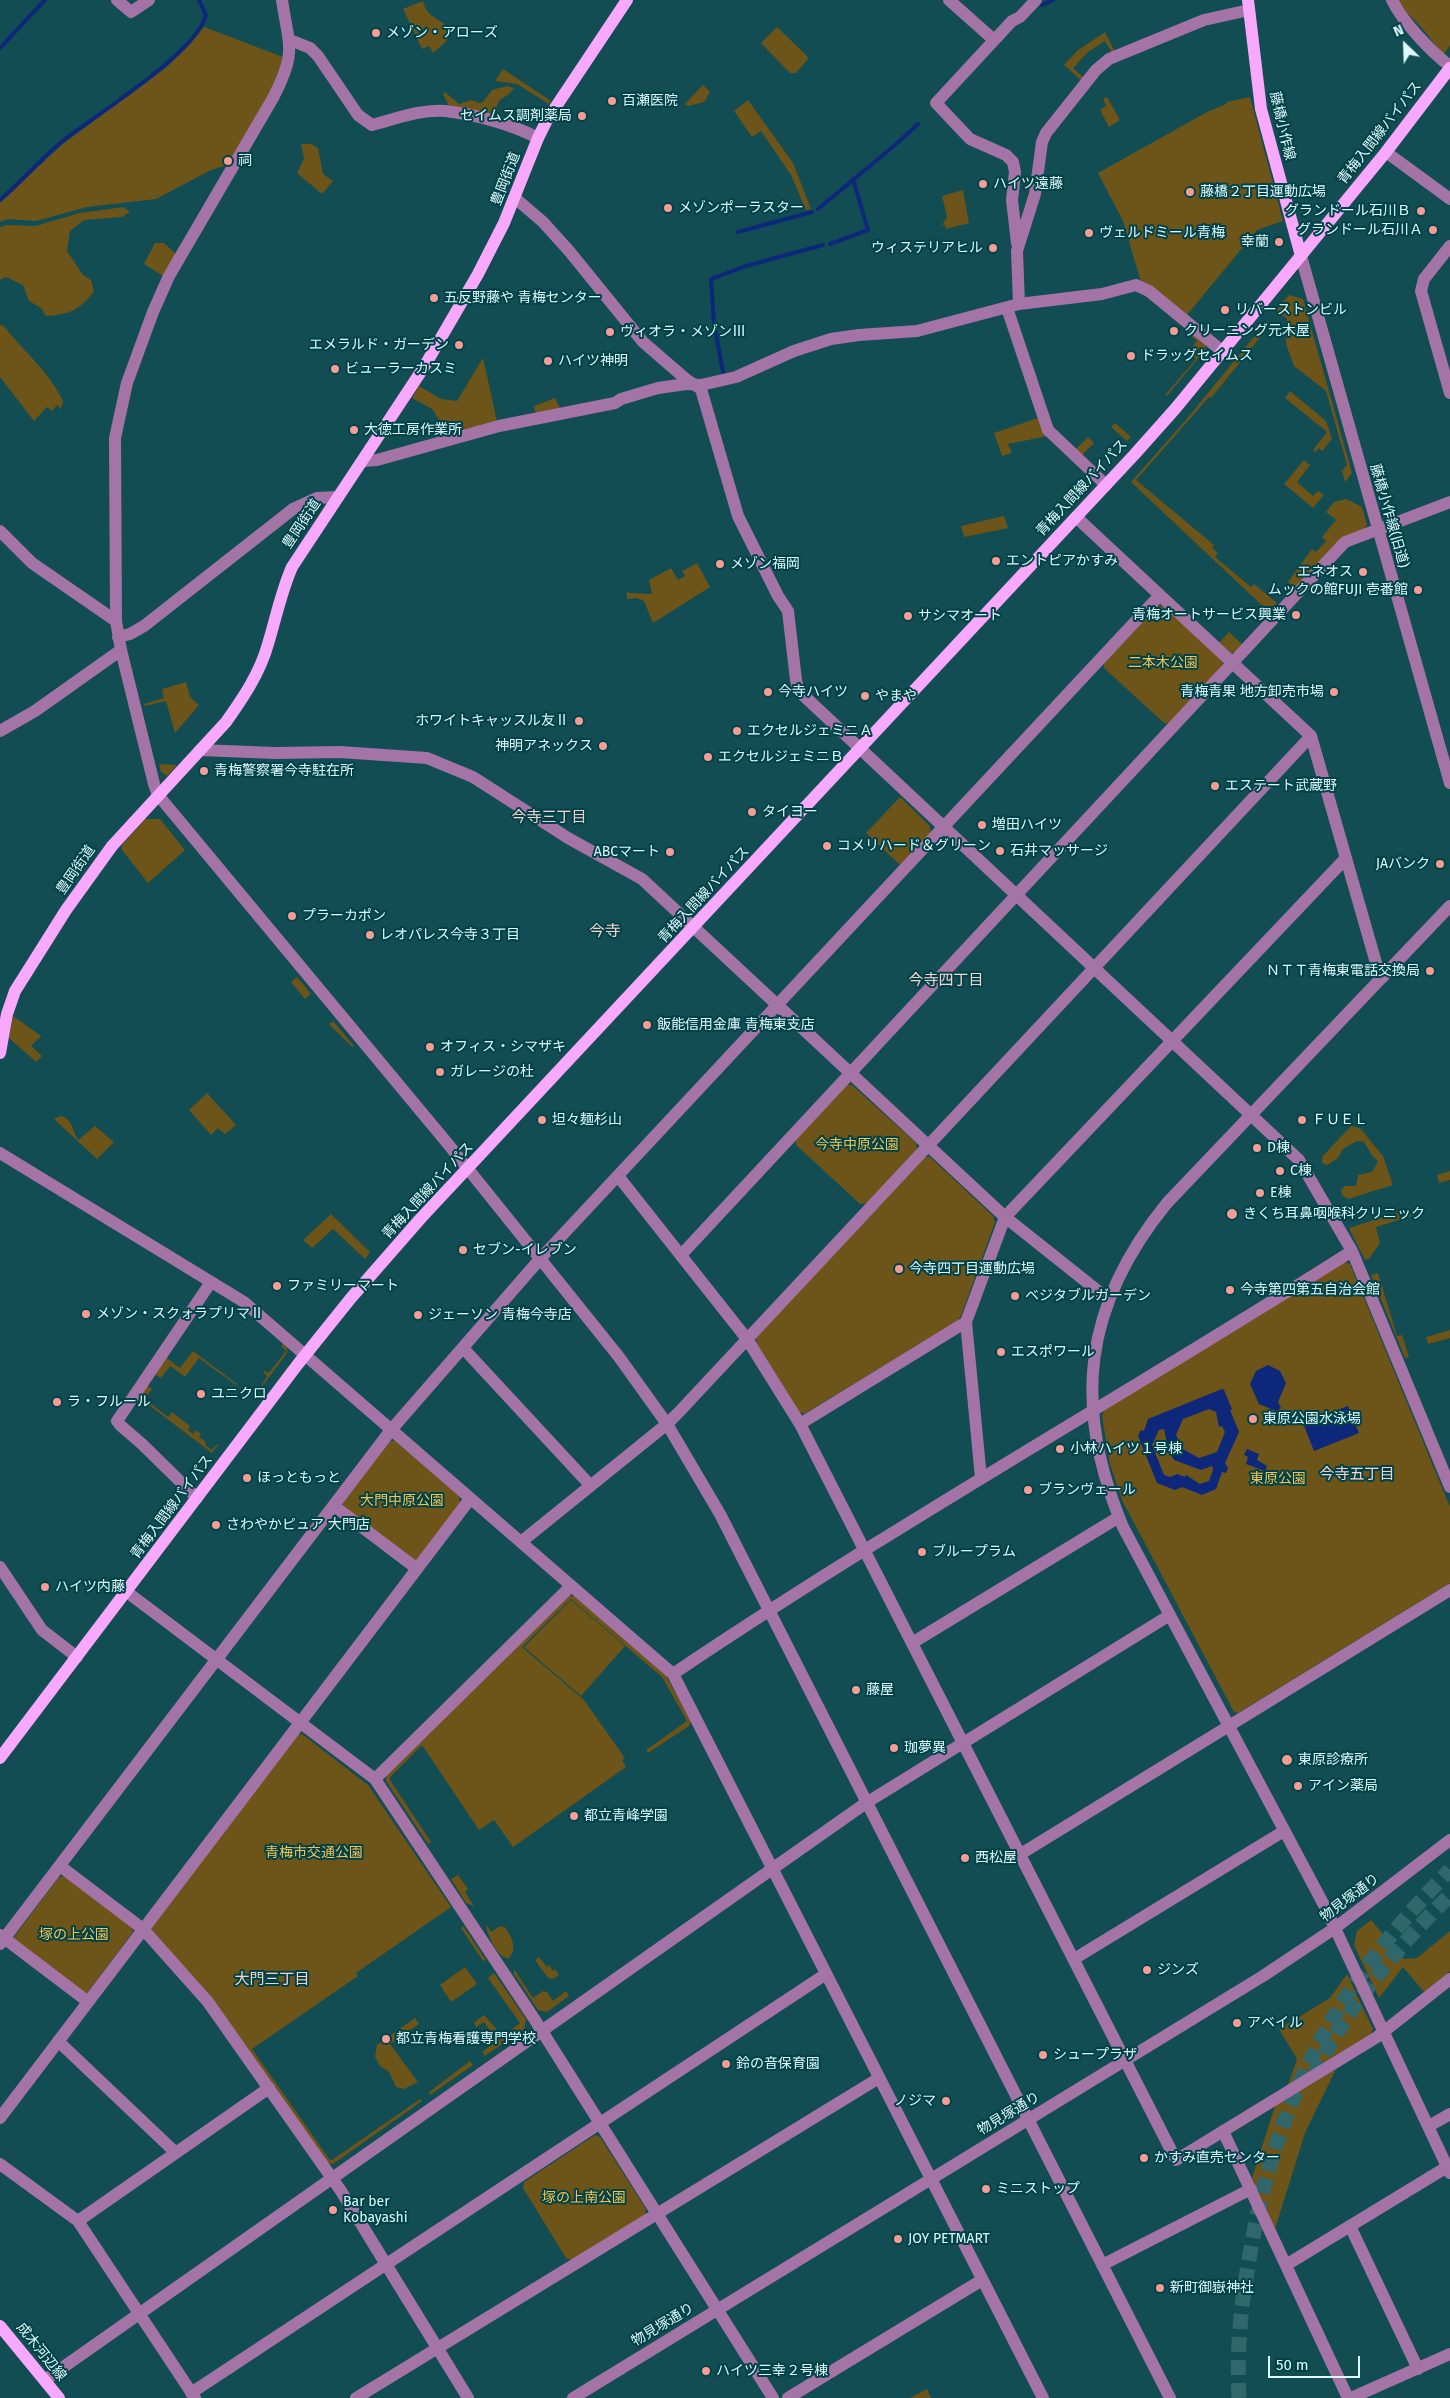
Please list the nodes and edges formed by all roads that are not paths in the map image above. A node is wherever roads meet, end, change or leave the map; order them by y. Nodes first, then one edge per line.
1 (117, 0) edge
2 (150, 0) edge
3 (282, 0) edge
4 (627, 0) edge
5 (949, 0) edge
6 (1036, 0) edge
7 (1392, 0) edge
8 (1248, 5) edge
9 (290, 40) junction
10 (994, 40) junction
11 (1450, 67) edge
12 (538, 138) junction
13 (1386, 152) junction
14 (515, 198) junction
15 (1450, 199) edge
16 (1450, 246) edge
17 (1017, 250) junction
18 (1301, 256) junction
19 (1013, 306) junction
20 (1222, 351) junction
21 (694, 385) junction
22 (1450, 393) edge
23 (363, 461) junction
24 (1106, 485) junction
25 (338, 497) junction
26 (1450, 502) edge
27 (1076, 517) junction
28 (1378, 530) junction
29 (0, 531) edge
30 (1160, 595) junction
31 (116, 621) junction
32 (118, 637) junction
33 (121, 650) junction
34 (1233, 663) junction
35 (0, 731) edge
36 (1311, 736) junction
37 (861, 749) junction
38 (200, 750) junction
39 (1450, 783) edge
40 (158, 795) junction
41 (943, 827) junction
42 (1346, 858) junction
43 (1015, 895) junction
44 (1450, 906) edge
45 (694, 928) junction
46 (1093, 968) junction
47 (1383, 977) junction
48 (777, 1005) junction
49 (3, 1011) edge
50 (1171, 1041) junction
51 (0, 1054) edge
52 (849, 1074) junction
53 (1252, 1115) junction
54 (927, 1146) junction
55 (0, 1153) edge
56 (468, 1168) junction
57 (618, 1176) junction
58 (1006, 1217) junction
59 (1352, 1251) junction
60 (682, 1254) junction
61 (540, 1259) junction
62 (211, 1282) junction
63 (1108, 1299) junction
64 (966, 1322) junction
65 (747, 1339) junction
66 (463, 1348) junction
67 (305, 1356) junction
68 (1092, 1410) junction
69 (668, 1424) junction
70 (800, 1424) junction
71 (392, 1430) junction
72 (981, 1478) junction
73 (590, 1485) junction
74 (1450, 1487) edge
75 (198, 1498) junction
76 (470, 1498) junction
77 (334, 1506) junction
78 (1119, 1517) junction
79 (521, 1542) junction
80 (864, 1549) junction
81 (0, 1567) edge
82 (416, 1568) junction
83 (571, 1586) junction
84 (1450, 1590) edge
85 (127, 1592) junction
86 (768, 1610) junction
87 (1170, 1615) junction
88 (912, 1643) junction
89 (77, 1657) junction
90 (217, 1660) junction
91 (673, 1674) junction
92 (300, 1722) junction
93 (1228, 1726) junction
94 (962, 1743) junction
95 (0, 1758) edge
96 (375, 1779) junction
97 (866, 1802) junction
98 (1284, 1831) junction
99 (1450, 1840) edge
100 (1019, 1855) junction
101 (60, 1866) junction
102 (772, 1868) junction
103 (1335, 1928) junction
104 (143, 1929) junction
105 (1, 1939) edge
106 (1074, 1958) junction
107 (826, 1974) junction
108 (1450, 1979) edge
109 (87, 2002) junction
110 (542, 2030) junction
111 (1385, 2032) junction
112 (58, 2041) junction
113 (1125, 2061) junction
114 (879, 2078) junction
115 (269, 2088) junction
116 (1450, 2114) edge
117 (0, 2118) edge
118 (1028, 2120) junction
119 (601, 2124) junction
120 (1429, 2126) junction
121 (1224, 2131) junction
122 (176, 2153) junction
123 (0, 2164) edge
124 (1448, 2170) edge
125 (332, 2178) junction
126 (930, 2179) junction
127 (1251, 2188) junction
128 (659, 2213) junction
129 (78, 2221) junction
130 (1350, 2226) junction
131 (387, 2264) junction
132 (1102, 2264) junction
133 (1286, 2265) junction
134 (982, 2280) junction
135 (719, 2309) junction
136 (139, 2313) junction
137 (0, 2326) edge
138 (436, 2349) junction
139 (1450, 2354) edge
140 (1418, 2369) junction
141 (45, 2380) junction
142 (193, 2395) edge
143 (59, 2398) edge
144 (356, 2398) edge
145 (468, 2398) edge
146 (573, 2398) edge
147 (773, 2398) edge
148 (788, 2398) edge
149 (1043, 2398) edge
150 (1170, 2398) edge
151 (1349, 2398) edge

1 - 2 street
3 - 9 street
4 - 12 main road, 豊岡街道
5 - 10 street
6 - 10 street
7 - 11 street
8 - 17 street
8 - 18 main road, 藤橋小作線
9 - 12 street
9 - 31 street
10 - 17 street
11 - 13 main road, 青梅入間線バイパス
12 - 14 main road, 豊岡街道
13 - 15 street
13 - 18 main road, 青梅入間線バイパス
14 - 21 street
14 - 23 main road, 豊岡街道
16 - 22 street
17 - 19 street
18 - 20 main road, 青梅入間線バイパス
18 - 28 street, 藤橋小作線(旧道)
19 - 20 street
19 - 21 street
19 - 24 street
20 - 24 main road, 青梅入間線バイパス
21 - 23 street
21 - 37 street
23 - 25 main road, 豊岡街道
24 - 27 main road, 青梅入間線バイパス
25 - 32 street
25 - 38 main road, 豊岡街道
26 - 28 street
27 - 30 street
27 - 37 main road, 青梅入間線バイパス
28 - 34 street
28 - 39 street, 藤橋小作線(旧道)
29 - 31 street
30 - 34 street
30 - 41 street
31 - 32 street
32 - 33 street
33 - 35 street
33 - 40 street
34 - 36 street
34 - 43 street
36 - 42 street
36 - 46 street
37 - 41 street
37 - 45 main road, 青梅入間線バイパス
38 - 40 main road, 豊岡街道
38 - 45 street
40 - 49 main road, 豊岡街道
40 - 56 street
41 - 43 street
41 - 48 street
42 - 47 street
42 - 50 street
43 - 46 street
43 - 52 street
44 - 47 street
45 - 48 street
45 - 56 main road, 青梅入間線バイパス
46 - 50 street
46 - 54 street
47 - 53 street
48 - 52 street
48 - 57 street
49 - 51 main road, 豊岡街道
50 - 53 street
50 - 58 street
52 - 54 street
52 - 60 street
53 - 59 street
53 - 63 street
54 - 58 street
54 - 65 street
55 - 62 street
56 - 61 street
56 - 67 main road, 青梅入間線バイパス
57 - 60 street
57 - 61 street
58 - 63 street
58 - 64 street
59 - 68 street
59 - 74 street
60 - 65 street
61 - 66 street
61 - 69 street
62 - 67 street
62 - 75 street
63 - 68 street
64 - 70 street
64 - 72 street
65 - 69 street
65 - 70 street
66 - 71 street
66 - 73 street
67 - 71 street
67 - 75 main road, 青梅入間線バイパス
68 - 72 street
68 - 78 street
69 - 73 street
69 - 86 street
70 - 80 street
71 - 76 street
71 - 77 street
72 - 80 street
73 - 79 street
75 - 85 main road, 青梅入間線バイパス
76 - 79 street
76 - 82 street
77 - 82 street
77 - 90 street
78 - 87 street
78 - 88 street
79 - 83 street
80 - 86 street
80 - 88 street
81 - 89 street
82 - 92 street
83 - 91 street
83 - 96 street
84 - 93 street
85 - 89 main road, 青梅入間線バイパス
85 - 90 street
86 - 91 street
86 - 97 street
87 - 93 street
87 - 94 street
88 - 94 street
89 - 95 main road, 青梅入間線バイパス
90 - 92 street
90 - 101 street
91 - 102 street
92 - 96 street
92 - 104 street
93 - 98 street
93 - 100 street
94 - 97 street
94 - 100 street
96 - 110 street
97 - 102 street
97 - 118 street
98 - 103 street
98 - 106 street
99 - 103 street, 物見塚通り
100 - 106 street
101 - 104 street
101 - 105 street
102 - 107 street
102 - 110 street
103 - 111 street
103 - 113 street, 物見塚通り
104 - 109 street
104 - 115 street
105 - 109 street
106 - 113 street
107 - 114 street
107 - 119 street
108 - 111 street
109 - 112 street
110 - 119 street
110 - 125 street
111 - 120 street
111 - 121 street
112 - 117 street
112 - 122 street
113 - 118 street, 物見塚通り
113 - 121 street
114 - 126 street
114 - 128 street
115 - 122 street
115 - 125 street
116 - 120 street
118 - 126 street, 物見塚通り
118 - 132 street
119 - 128 street
119 - 131 street
120 - 124 street
121 - 127 street
122 - 129 street
123 - 129 street
124 - 130 street
125 - 131 street
125 - 136 street
126 - 134 street
126 - 135 street, 物見塚通り
127 - 132 street
127 - 133 street
128 - 135 street
128 - 138 street
129 - 136 street
130 - 133 street
130 - 140 street
131 - 138 street
131 - 142 street
132 - 150 street
133 - 151 street
134 - 148 street
134 - 149 street
135 - 146 street, 物見塚通り
135 - 147 street
136 - 141 street
136 - 142 street
137 - 141 main road, 成木河辺線
138 - 144 street
138 - 145 street
139 - 140 street
140 - 151 street
141 - 143 main road, 成木河辺線

